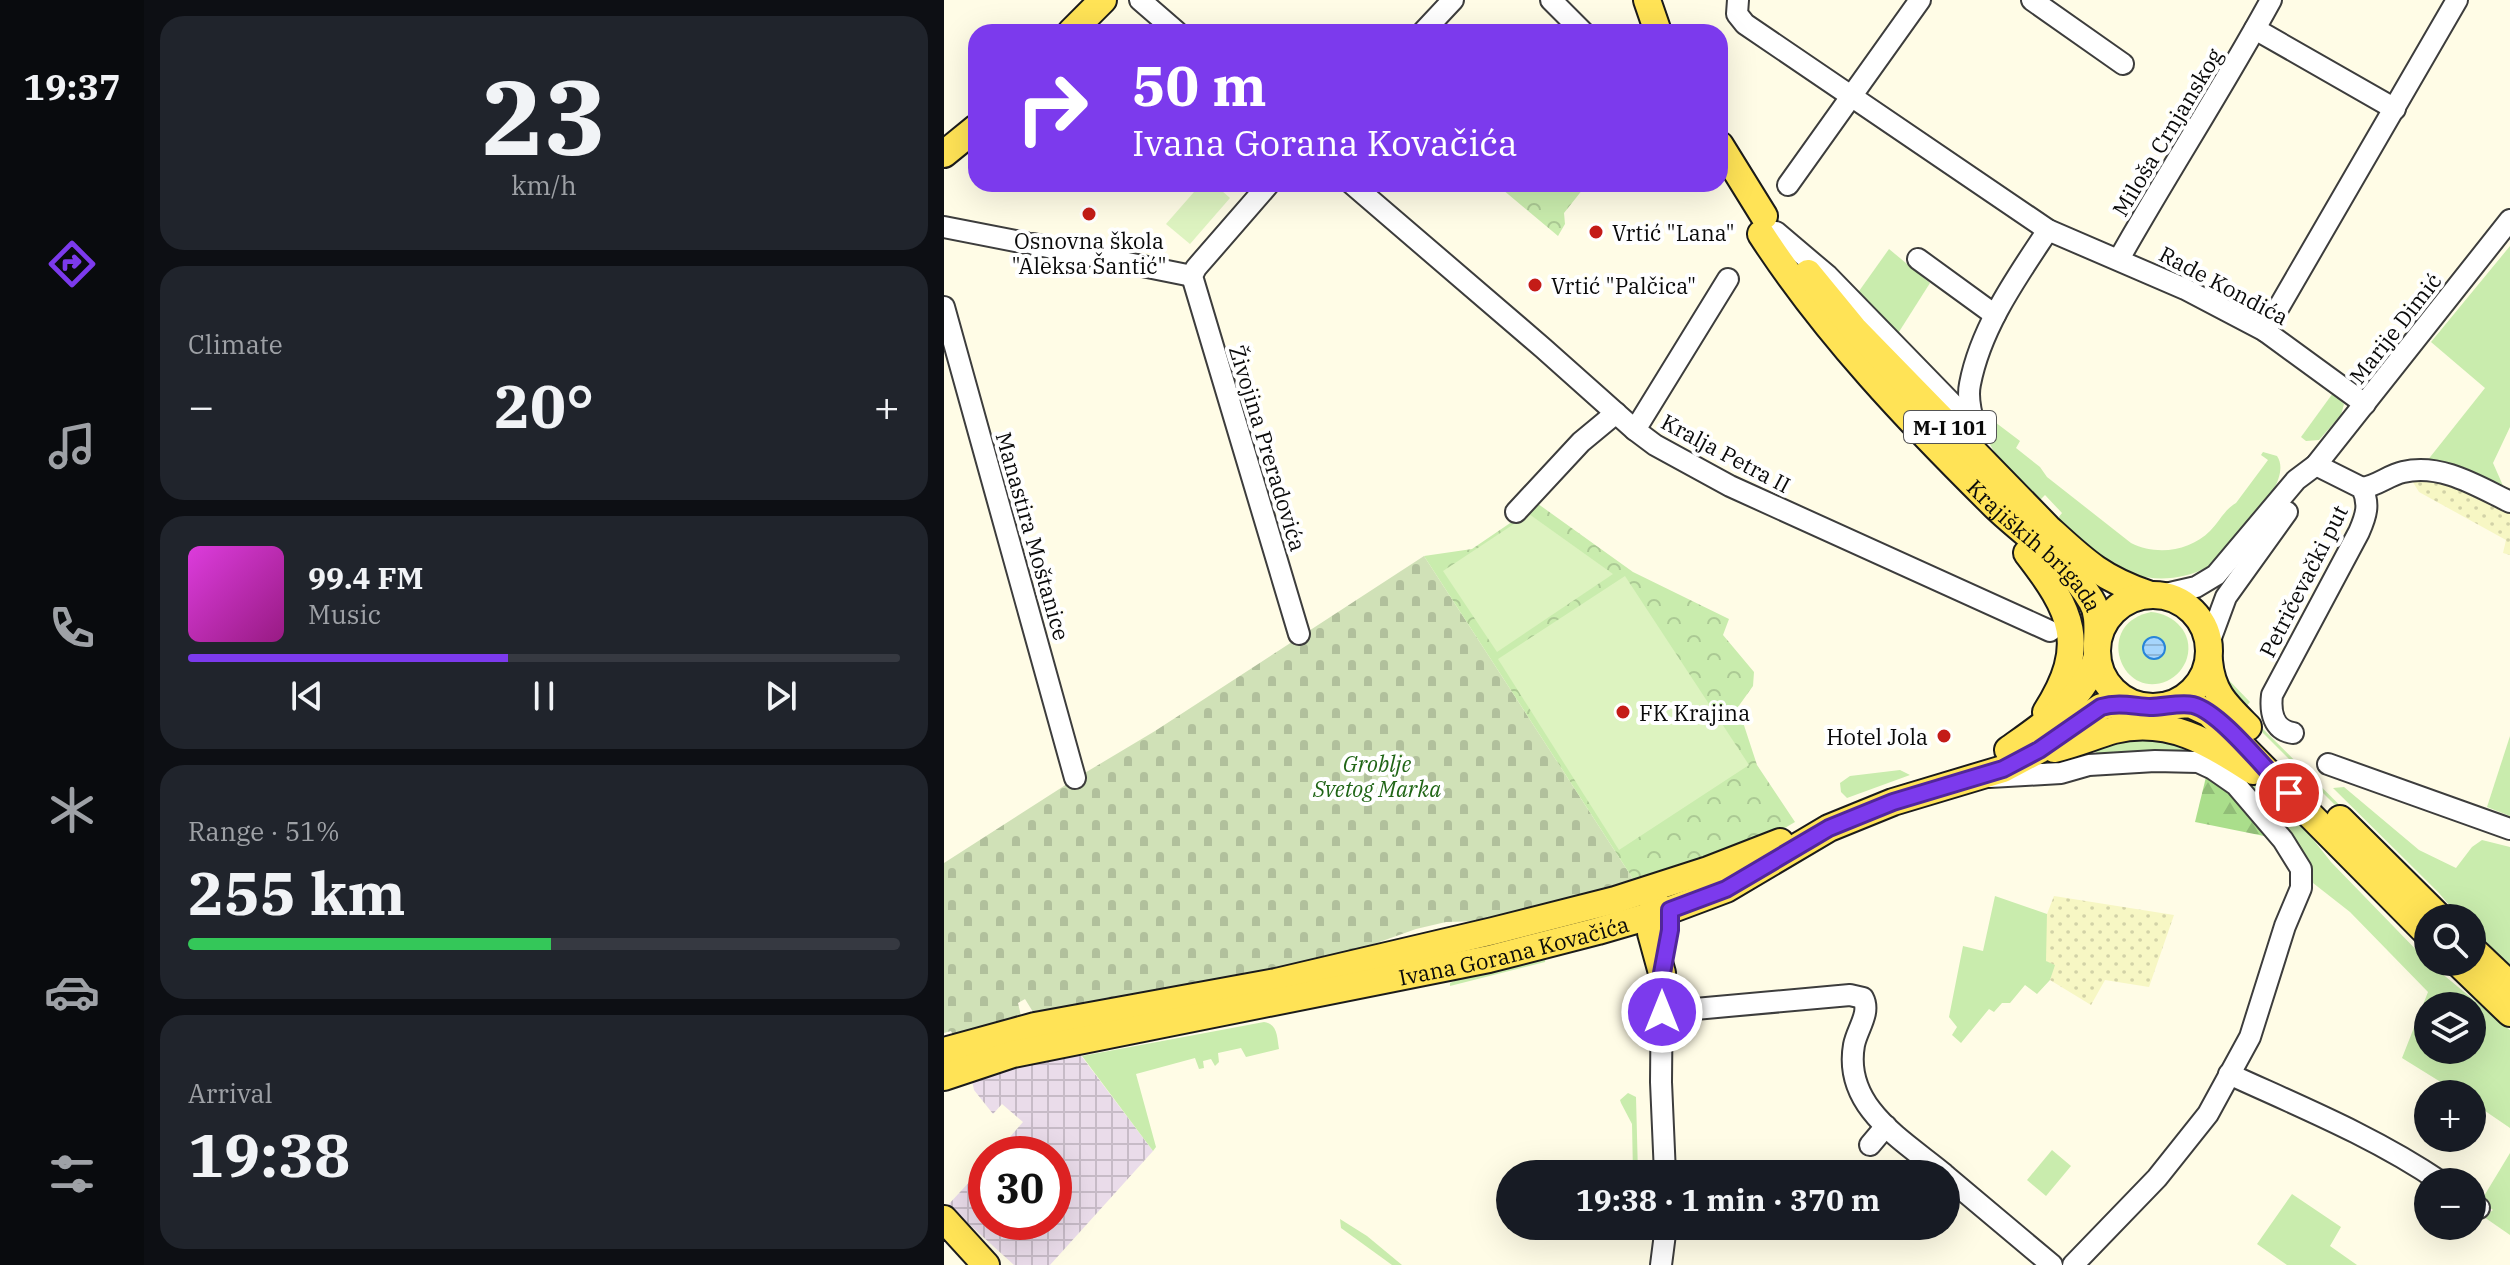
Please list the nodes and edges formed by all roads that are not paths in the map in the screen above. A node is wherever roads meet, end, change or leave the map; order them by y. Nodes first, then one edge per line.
1 (1103, 0) edge
2 (1140, 0) edge
3 (1453, 0) edge
4 (1551, 0) edge
5 (1647, 0) edge
6 (1666, 0) edge
7 (1738, 0) edge
8 (1920, 0) edge
9 (2032, 0) edge
10 (2271, 0) edge
11 (2457, 0) edge
12 (1079, 24) edge
13 (1168, 24) edge
14 (1430, 24) edge
15 (1575, 24) edge
16 (1655, 24) edge
17 (1672, 24) edge
18 (2255, 29) junction
19 (2123, 64) dead end
20 (1852, 96) junction
21 (2395, 109) junction
22 (968, 134) edge
23 (944, 154) edge
24 (1728, 159) edge
25 (1728, 182) edge
26 (1788, 185) dead end
27 (1262, 192) edge
28 (1361, 192) edge
29 (2510, 220) edge
30 (1765, 226) junction
31 (944, 227) edge
32 (2048, 230) junction
33 (1918, 259) dead end
34 (2119, 259) junction
35 (1192, 276) junction
36 (1728, 279) dead end
37 (944, 307) edge
38 (1995, 315) junction
39 (2265, 331) junction
40 (1969, 386) junction
41 (1939, 390) junction
42 (2365, 404) junction
43 (1616, 413) junction
44 (1974, 426) junction
45 (1635, 430) junction
46 (2316, 465) junction
47 (1997, 474) junction
48 (2362, 488) junction
49 (2510, 502) edge
50 (1996, 507) junction
51 (1516, 512) dead end
52 (2154, 594) junction
53 (2050, 631) dead end
54 (1299, 634) dead end
55 (2097, 652) junction
56 (2209, 652) junction
57 (2153, 706) junction
58 (2293, 733) dead end
59 (2031, 734) junction
60 (2328, 764) dead end
61 (1997, 774) junction
62 (1075, 778) dead end
63 (2303, 806) junction
64 (2510, 829) edge
65 (1656, 887) junction
66 (2426, 904) edge
67 (1661, 912) junction
68 (2414, 920) edge
69 (1598, 931) junction
70 (2486, 962) edge
71 (1662, 973) junction
72 (2472, 976) edge
73 (2510, 985) edge
74 (1662, 1012) junction
75 (2510, 1013) edge
76 (944, 1051) edge
77 (2229, 1074) junction
78 (944, 1077) edge
79 (1886, 1126) junction
80 (1870, 1145) dead end
81 (1664, 1160) edge
82 (1927, 1160) edge
83 (2419, 1168) edge
84 (1960, 1188) edge
85 (944, 1219) edge
86 (944, 1238) edge
87 (1664, 1240) edge
88 (983, 1265) edge
89 (1661, 1265) edge
90 (2052, 1265) edge
91 (2073, 1265) edge

1 - 12 main road
2 - 13 street
3 - 14 street
4 - 15 street
5 - 16 main road
6 - 17 main road
7 - 20 street, Rade Kondića
8 - 20 street
9 - 19 street
10 - 18 street, Miloša Crnjanskog
11 - 21 street
18 - 21 street
18 - 34 street, Miloša Crnjanskog
20 - 26 street
20 - 32 street, Rade Kondića
21 - 39 street
22 - 23 main road
24 - 30 main road, Krajiških brigada / M-I 101
25 - 30 main road, Krajiških brigada / M-I 101
27 - 35 street
28 - 43 street, Kralja Petra II
29 - 42 street, Marije Dimić
30 - 41 street
30 - 47 main road, Krajiških brigada / M-I 101
30 - 50 main road, Krajiških brigada / M-I 101
31 - 35 street
32 - 34 street, Rade Kondića
32 - 38 street
33 - 38 street
34 - 39 street, Rade Kondića
35 - 54 street, Živojina Preradovića
36 - 45 street
37 - 62 street, Manastira Moštanice
38 - 40 street
39 - 42 street, Rade Kondića
40 - 41 street
40 - 44 street
41 - 44 street
42 - 46 street, Marije Dimić
43 - 45 street, Kralja Petra II
43 - 51 street
44 - 47 street
45 - 53 street, Kralja Petra II
46 - 48 street, Petričevački put
46 - 52 street, Marije Dimić
46 - 56 street, Marije Dimić
47 - 52 main road, Krajiških brigada / M-I 101
48 - 49 street
48 - 58 street, Petričevački put
50 - 55 main road, Krajiških brigada / M-I 101
50 - 59 main road
52 - 55 main road
52 - 56 main road, M-I 101
55 - 57 main road, M-I 101
55 - 59 main road, Ivana Gorana Kovačića
56 - 57 main road
56 - 66 main road, M-I 101
57 - 61 main road, Ivana Gorana Kovačića
57 - 63 main road, M-I 101
59 - 65 main road, Ivana Gorana Kovačića
60 - 64 street
61 - 63 main road
61 - 67 main road, Ivana Gorana Kovačića
61 - 77 street
63 - 68 main road, M-I 101
65 - 67 main road
65 - 76 main road, Ivana Gorana Kovačića
67 - 69 main road, Ivana Gorana Kovačića
67 - 71 main road
69 - 71 main road
69 - 78 main road, Ivana Gorana Kovačića
70 - 73 main road
71 - 74 street
72 - 75 main road
74 - 79 street
74 - 81 street
77 - 83 street
77 - 91 street
79 - 80 street
79 - 82 street
84 - 90 street
85 - 88 main road
86 - 88 main road
87 - 89 street

